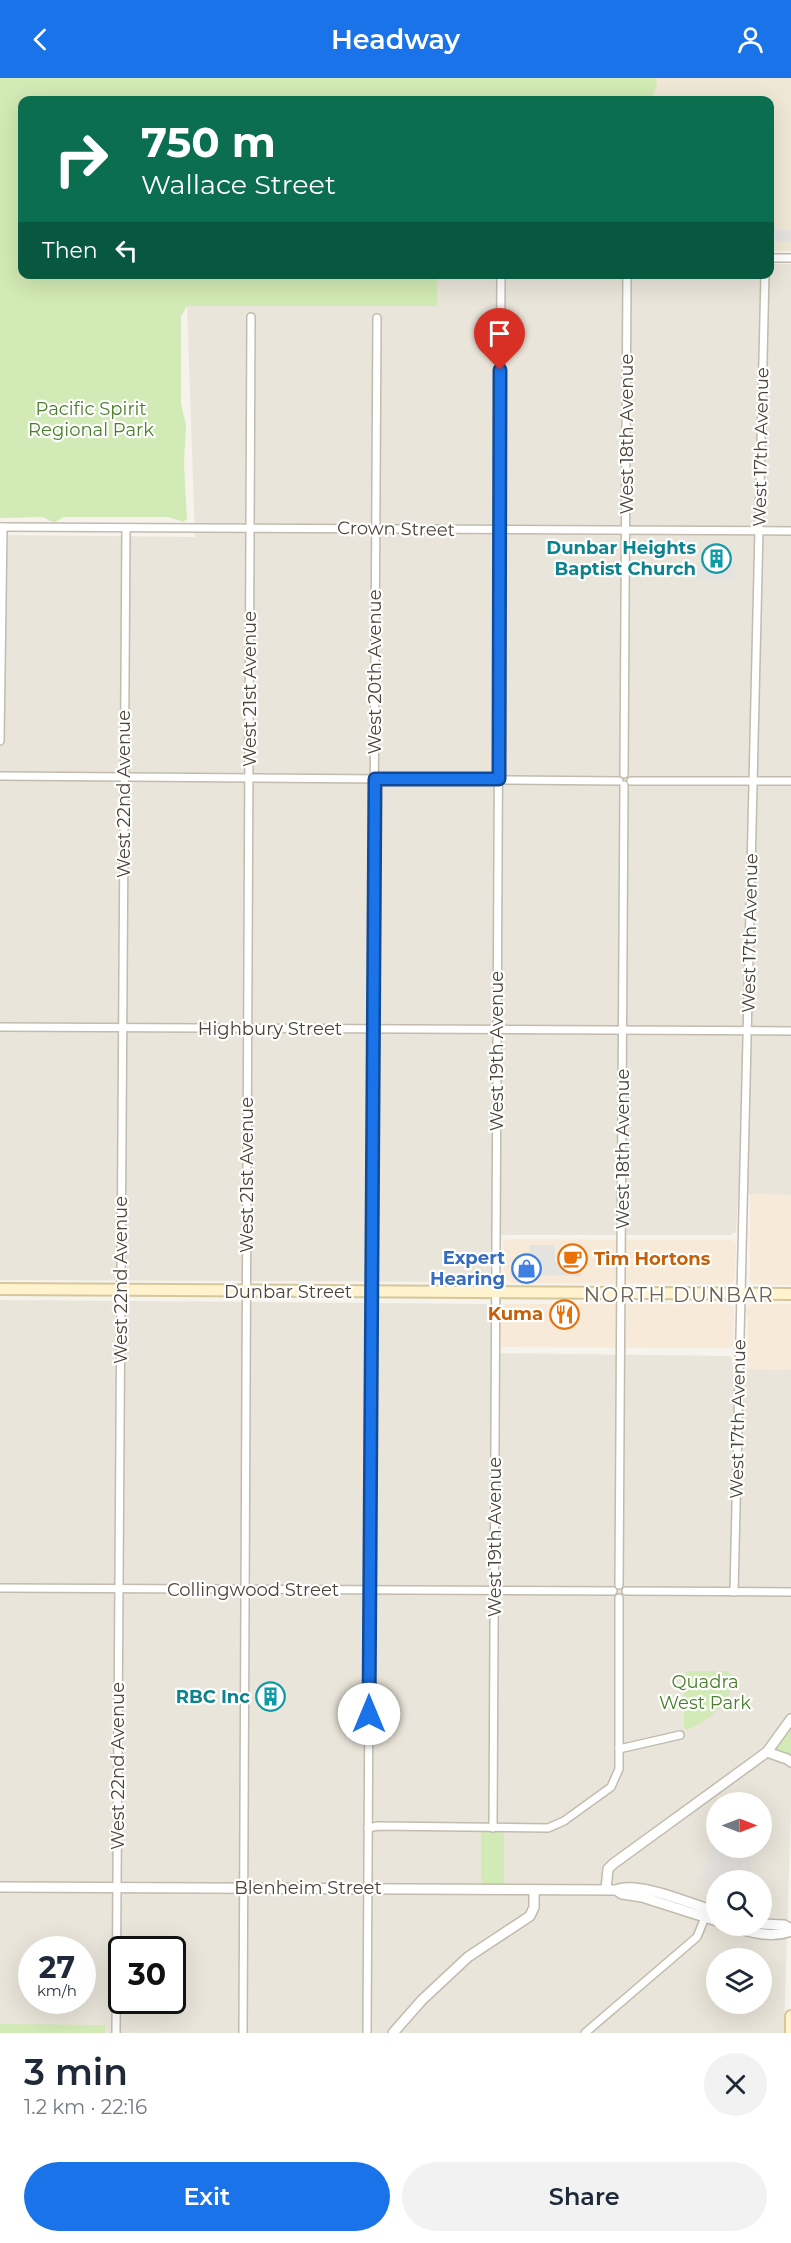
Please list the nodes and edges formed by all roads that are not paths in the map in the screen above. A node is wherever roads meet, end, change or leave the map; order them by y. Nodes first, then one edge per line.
1 (774, 258) edge
2 (791, 258) edge
3 (501, 279) edge
4 (627, 279) edge
5 (765, 279) edge
6 (251, 316) dead end
7 (377, 318) dead end
8 (2, 527) edge
9 (126, 528) junction
10 (250, 528) junction
11 (375, 529) junction
12 (500, 530) junction
13 (626, 530) junction
14 (759, 531) junction
15 (791, 531) edge
16 (0, 741) edge
17 (624, 774) junction
18 (0, 776) edge
19 (124, 778) junction
20 (249, 778) junction
21 (375, 779) junction
22 (499, 779) junction
23 (631, 781) junction
24 (753, 781) junction
25 (791, 781) edge
26 (621, 783) junction
27 (0, 1027) edge
28 (123, 1028) junction
29 (248, 1029) junction
30 (373, 1029) junction
31 (497, 1030) junction
32 (623, 1031) junction
33 (791, 1031) edge
34 (747, 1032) junction
35 (0, 1289) edge
36 (122, 1290) junction
37 (246, 1292) junction
38 (371, 1292) junction
39 (622, 1292) junction
40 (495, 1293) junction
41 (740, 1293) junction
42 (791, 1294) edge
43 (619, 1585) junction
44 (0, 1588) edge
45 (120, 1588) junction
46 (244, 1589) junction
47 (495, 1590) junction
48 (369, 1591) junction
49 (613, 1591) junction
50 (626, 1591) junction
51 (735, 1592) junction
52 (791, 1592) edge
53 (619, 1598) junction
54 (791, 1719) edge
55 (680, 1736) dead end
56 (620, 1749) junction
57 (767, 1752) junction
58 (791, 1762) edge
59 (368, 1828) junction
60 (493, 1828) junction
61 (0, 1887) edge
62 (117, 1887) junction
63 (243, 1888) junction
64 (368, 1888) junction
65 (534, 1890) junction
66 (611, 1890) junction
67 (706, 1912) edge
68 (706, 1920) edge
69 (772, 1924) edge
70 (791, 1930) edge
71 (772, 1934) edge
72 (791, 2016) edge
73 (116, 2033) edge
74 (243, 2033) edge
75 (367, 2033) edge
76 (393, 2033) edge
77 (585, 2033) edge
78 (791, 2033) edge

1 - 2 street
3 - 12 street, West 19th Avenue
4 - 13 street, West 18th Avenue
5 - 14 street, West 17th Avenue
6 - 10 street, West 21st Avenue
7 - 11 street, West 20th Avenue
8 - 9 street, Crown Street
8 - 16 street
9 - 10 street, Crown Street
9 - 19 street, West 22nd Avenue
10 - 11 street, Crown Street
10 - 20 street, West 21st Avenue
11 - 12 street, Crown Street
11 - 21 street, West 20th Avenue
12 - 13 street, Crown Street
12 - 22 street, West 19th Avenue
13 - 14 street, Crown Street
13 - 17 street, West 18th Avenue
14 - 15 street, Crown Street
14 - 24 street, West 17th Avenue
17 - 23 street
17 - 26 street
18 - 19 street
19 - 20 street
19 - 28 street, West 22nd Avenue
20 - 21 street
20 - 29 street, West 21st Avenue
21 - 22 street
21 - 30 street, West 20th Avenue
22 - 26 street
22 - 31 street, West 19th Avenue
23 - 24 street
23 - 26 street
24 - 25 street
24 - 34 street, West 17th Avenue
26 - 32 street, West 18th Avenue
27 - 28 street, Highbury Street
28 - 29 street, Highbury Street
28 - 36 street, West 22nd Avenue
29 - 30 street, Highbury Street
29 - 37 street, West 21st Avenue
30 - 31 street, Highbury Street
30 - 38 street, West 20th Avenue
31 - 32 street, Highbury Street
31 - 40 street, West 19th Avenue
32 - 34 street, Highbury Street
32 - 39 street, West 18th Avenue
33 - 34 street, Highbury Street
34 - 41 street, West 17th Avenue
35 - 36 main road, Dunbar Street
36 - 37 main road, Dunbar Street
36 - 45 street, West 22nd Avenue
37 - 38 main road, Dunbar Street
37 - 46 street, West 21st Avenue
38 - 40 main road, Dunbar Street
38 - 48 street, West 20th Avenue
39 - 40 main road, Dunbar Street
39 - 41 main road, Dunbar Street
39 - 43 street, West 18th Avenue
40 - 47 street, West 19th Avenue
41 - 42 main road, Dunbar Street
41 - 51 street, West 17th Avenue
43 - 49 street
43 - 50 street
44 - 45 street, Collingwood Street
45 - 46 street, Collingwood Street
45 - 62 street, West 22nd Avenue
46 - 48 street, Collingwood Street
46 - 63 street, West 21st Avenue
47 - 48 street, Collingwood Street
47 - 49 street, Collingwood Street
47 - 60 street, West 19th Avenue
48 - 59 street, West 20th Avenue
49 - 53 street
50 - 51 street
50 - 53 street
51 - 52 street
53 - 56 street
54 - 57 street
55 - 56 street
56 - 60 street
57 - 58 street
57 - 66 street
59 - 60 street
59 - 64 street, West 20th Avenue
61 - 62 street, Blenheim Street
62 - 63 street, Blenheim Street
62 - 73 street, West 22nd Avenue
63 - 64 street, Blenheim Street
63 - 74 street, West 21st Avenue
64 - 65 street, Blenheim Street
64 - 75 street, West 20th Avenue
65 - 66 street, Blenheim Street
65 - 76 street
66 - 67 street, Blenheim Street
68 - 77 street
69 - 70 street
70 - 71 street
72 - 78 main road

